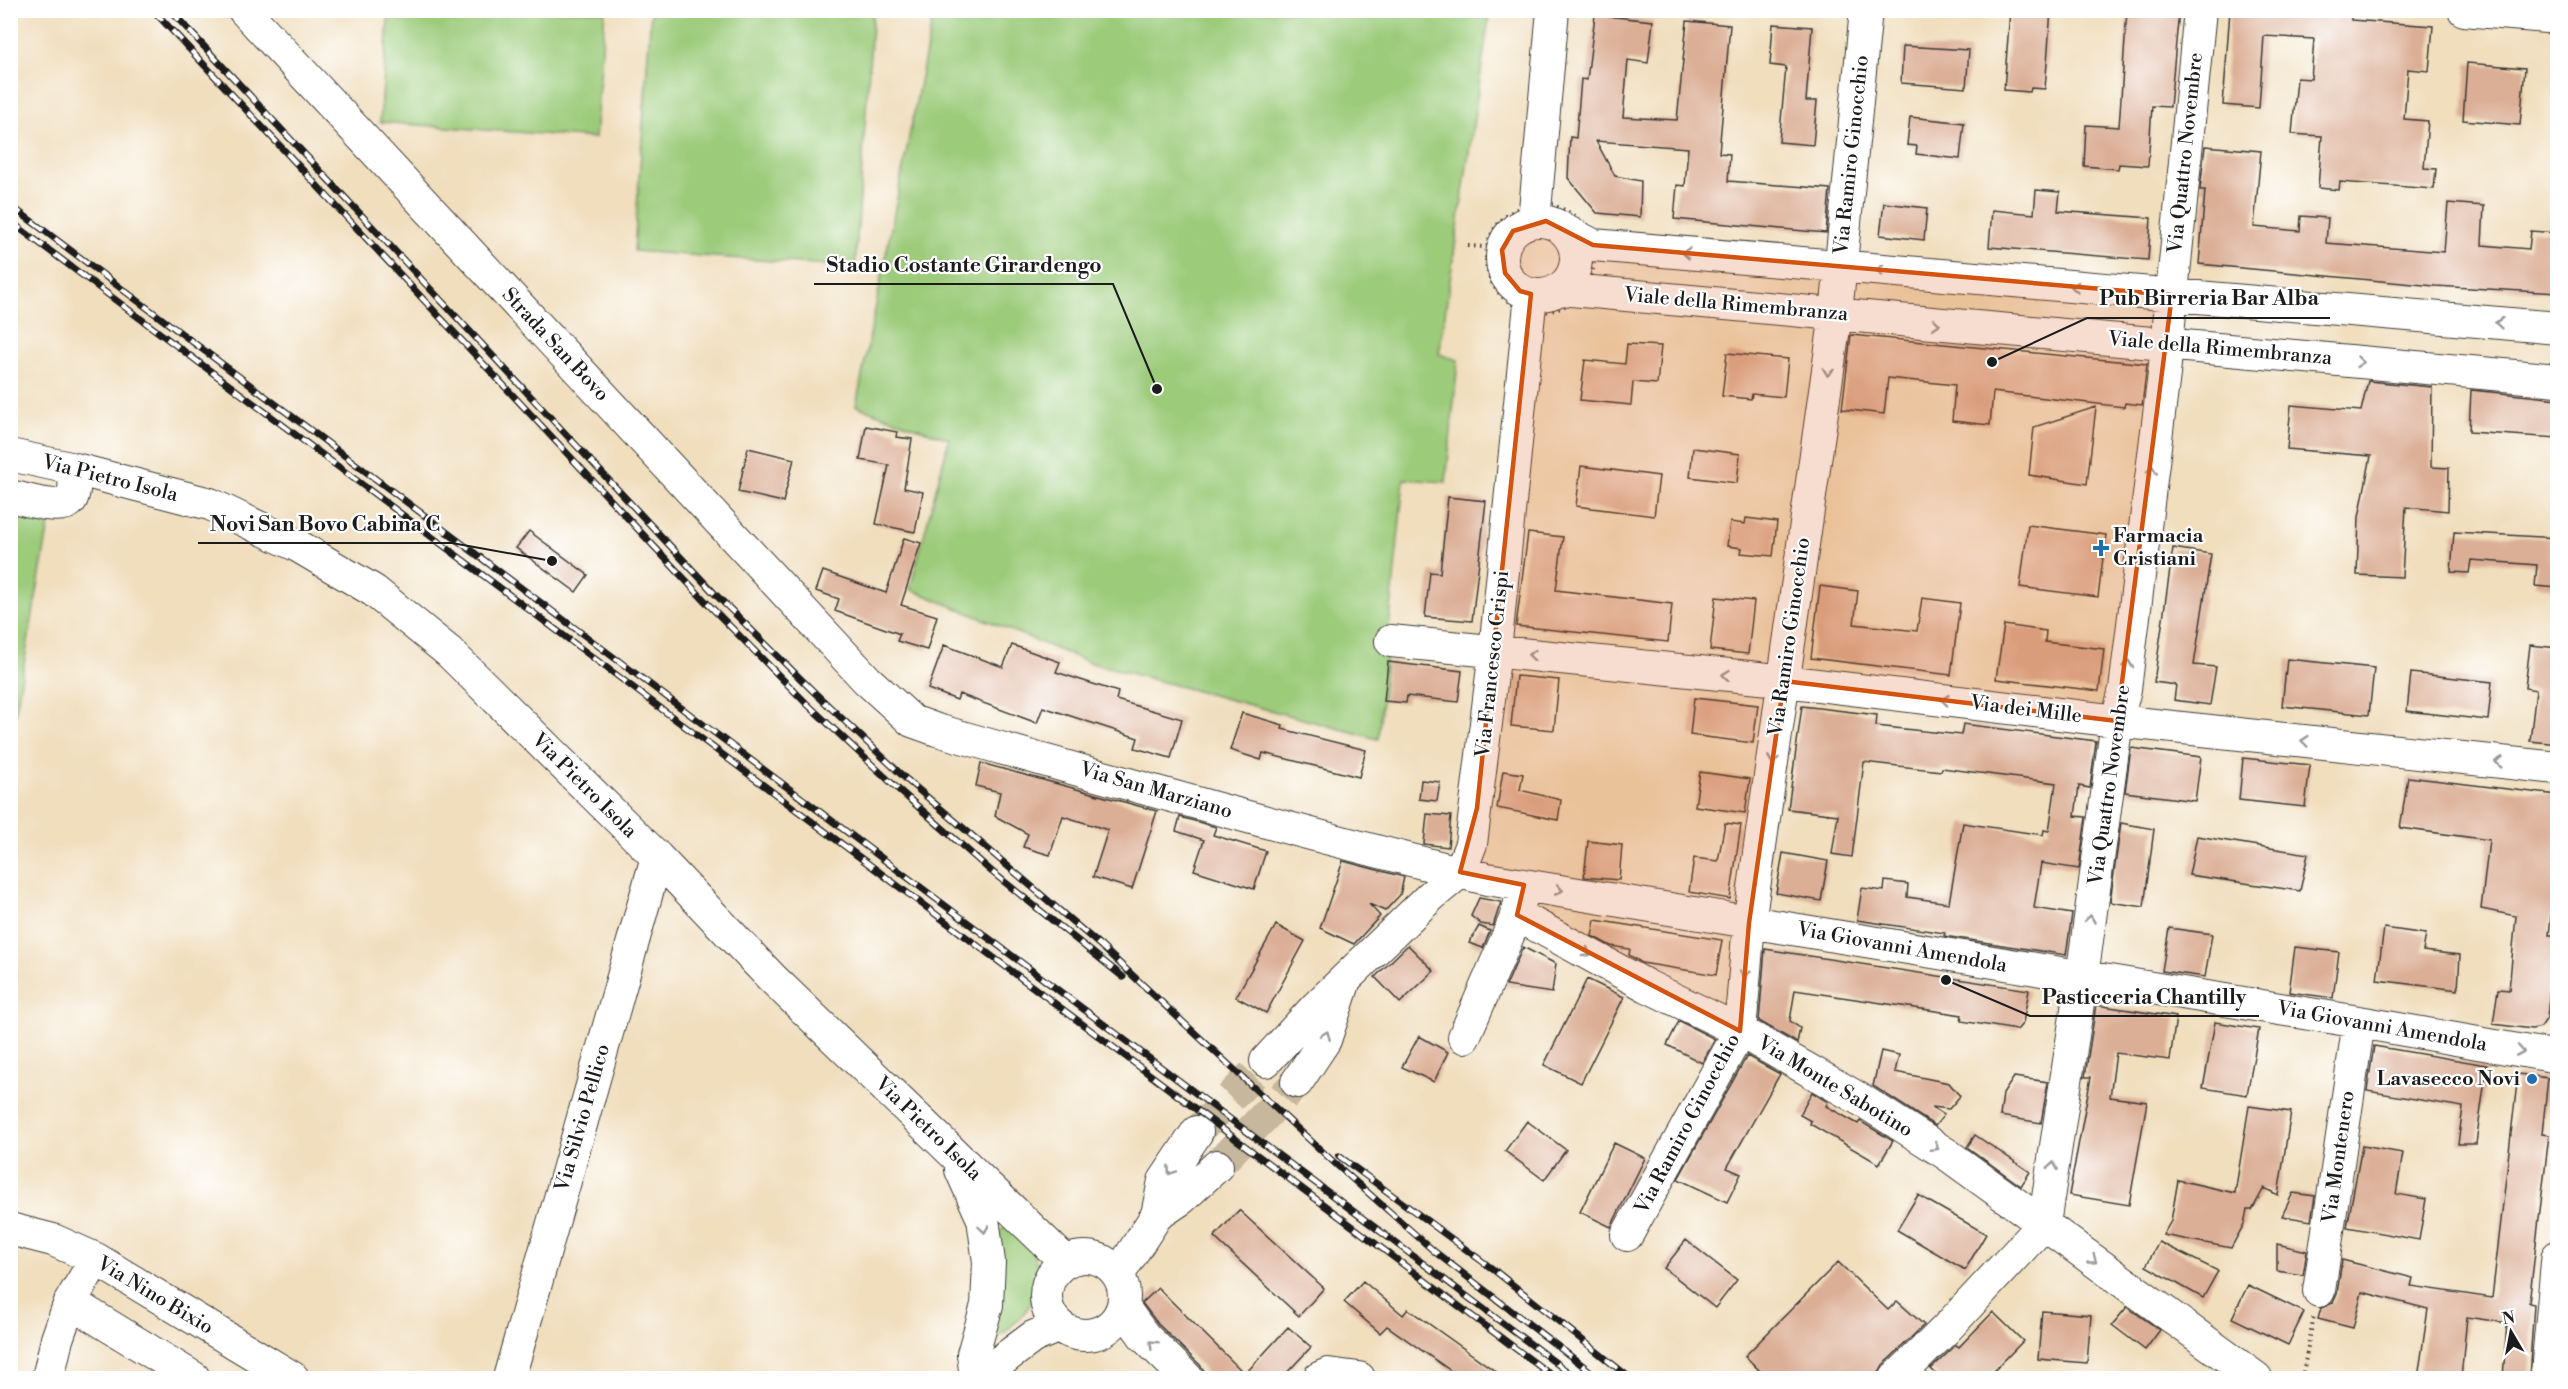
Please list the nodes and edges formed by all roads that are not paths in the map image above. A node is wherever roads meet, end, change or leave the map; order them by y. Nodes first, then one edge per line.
1 (244, 10) edge
2 (1553, 10) edge
3 (1866, 10) edge
4 (2200, 10) edge
5 (2464, 10) edge
6 (2558, 18) edge
7 (1535, 212) junction
8 (1580, 238) junction
9 (1841, 266) junction
10 (2172, 295) junction
11 (1551, 296) junction
12 (1836, 314) junction
13 (2558, 328) edge
14 (2167, 345) junction
15 (2558, 380) edge
16 (10, 455) edge
17 (75, 469) junction
18 (10, 496) edge
19 (1391, 640) dead end
20 (1495, 651) junction
21 (867, 680) joint
22 (1784, 681) junction
23 (2117, 721) junction
24 (2558, 768) edge
25 (657, 857) junction
26 (1460, 872) junction
27 (1524, 885) junction
28 (1517, 915) junction
29 (1749, 923) junction
30 (2082, 977) junction
31 (1344, 982) junction
32 (2360, 1022) junction
33 (1740, 1031) junction
34 (1464, 1037) dead end
35 (2558, 1058) edge
36 (1266, 1060) tunnel mouth
37 (1297, 1082) tunnel mouth
38 (1197, 1132) tunnel mouth
39 (955, 1155) junction
40 (1217, 1166) tunnel mouth
41 (1157, 1215) junction
42 (2044, 1224) junction
43 (10, 1229) edge
44 (1628, 1235) dead end
45 (2558, 1257) edge
46 (96, 1259) junction
47 (1066, 1262) junction
48 (1118, 1275) junction
49 (2319, 1291) road end
50 (70, 1302) junction
51 (1123, 1306) junction
52 (1059, 1326) junction
53 (48, 1378) edge
54 (194, 1378) edge
55 (293, 1378) edge
56 (509, 1378) edge
57 (977, 1378) edge
58 (1188, 1378) edge
59 (1319, 1378) edge
60 (1359, 1378) edge
61 (1896, 1378) edge
62 (2256, 1378) edge
63 (2547, 1378) edge

1 - 21 street, Strada San Bovo
2 - 7 street
3 - 9 street, Via Ramiro Ginocchio
4 - 10 street, Via Quattro Novembre
5 - 6 street
7 - 8 street
7 - 11 street
9 -> 8 street
8 - 11 street
10 -> 9 street
9 - 12 street, Via Ramiro Ginocchio
13 -> 10 street
10 - 14 street, Via Quattro Novembre
11 - 12 street, Viale della Rimembranza
11 - 20 street, Via Francesco Crispi
12 -> 14 street, Viale della Rimembranza
12 -> 22 street, Via Ramiro Ginocchio
14 -> 15 street, Viale della Rimembranza
23 -> 14 street, Via Quattro Novembre
16 - 17 street, Via Pietro Isola
17 - 18 street
17 - 25 street, Via Pietro Isola
19 - 20 street, Via dei Mille
22 -> 20 street, Via dei Mille
20 - 26 street, Via Francesco Crispi
21 - 26 street, Via San Marziano
23 -> 22 street, Via dei Mille
22 -> 29 street, Via Ramiro Ginocchio
24 -> 23 street, Via dei Mille
30 -> 23 street, Via Quattro Novembre
25 - 39 street, Via Pietro Isola
25 - 56 street, Via Silvio Pellico
26 - 27 street, Via Giovanni Amendola
26 - 31 street, Via Francesco Crispi
27 - 28 street
27 -> 29 street, Via Giovanni Amendola
28 -> 33 street, Via Monte Sabotino
28 - 34 street
29 - 30 street, Via Giovanni Amendola
29 -> 33 street, Via Ramiro Ginocchio
30 - 32 street, Via Giovanni Amendola
42 -> 30 street, Via Quattro Novembre
31 - 36 street, Via Francesco Crispi
37 -> 31 street, Via Francesco Crispi
32 -> 35 street, Via Giovanni Amendola
32 - 49 street, Via Montenero
33 -> 42 street, Via Monte Sabotino
33 - 44 street, Via Ramiro Ginocchio
38 -> 41 street
39 - 47 street, Via Pietro Isola
39 -> 57 street
40 - 41 street
41 - 48 street
42 - 61 street
42 -> 62 street, Via Monte Sabotino
43 - 46 street, Via Nino Bixio
45 - 63 main road
46 - 50 street
46 - 55 street, Via Nino Bixio
47 - 48 street
47 - 52 street
48 - 51 street
50 - 53 street
50 - 54 street
51 - 52 street
58 -> 51 street
52 - 57 street
59 - 60 street

